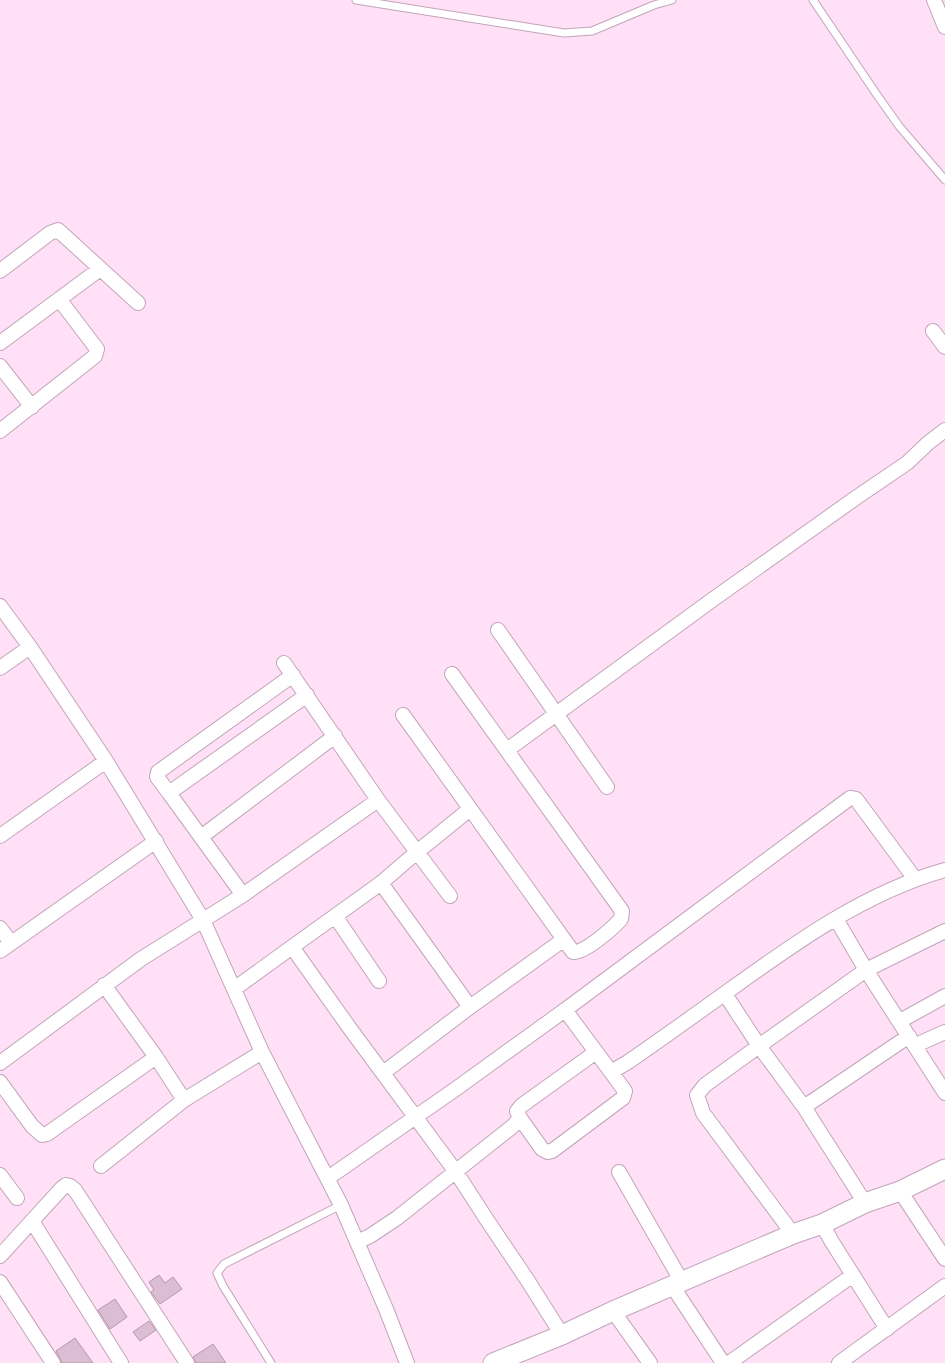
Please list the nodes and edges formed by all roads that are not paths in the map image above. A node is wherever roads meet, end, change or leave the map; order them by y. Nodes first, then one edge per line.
1 (356, 0) edge
2 (672, 0) edge
3 (813, 0) edge
4 (934, 0) edge
5 (945, 28) edge
6 (945, 180) edge
7 (100, 269) junction
8 (0, 271) edge
9 (59, 299) junction
10 (138, 304) dead end
11 (933, 331) dead end
12 (0, 343) edge
13 (945, 347) edge
14 (0, 366) edge
15 (32, 407) junction
16 (945, 430) edge
17 (0, 431) edge
18 (0, 606) edge
19 (498, 630) dead end
20 (30, 647) junction
21 (284, 663) dead end
22 (0, 668) edge
23 (452, 674) dead end
24 (293, 675) junction
25 (307, 695) junction
26 (556, 713) junction
27 (403, 716) dead end
28 (335, 736) junction
29 (507, 750) junction
30 (106, 761) junction
31 (607, 787) dead end
32 (169, 793) junction
33 (378, 800) junction
34 (470, 809) junction
35 (0, 836) edge
36 (202, 837) junction
37 (156, 841) junction
38 (417, 852) junction
39 (945, 870) edge
40 (915, 879) junction
41 (381, 882) junction
42 (243, 895) junction
43 (450, 896) dead end
44 (335, 916) junction
45 (836, 919) junction
46 (203, 920) junction
47 (0, 928) edge
48 (945, 931) edge
49 (563, 940) junction
50 (292, 946) junction
51 (6, 947) edge
52 (866, 970) junction
53 (378, 981) dead end
54 (104, 985) junction
55 (234, 989) junction
56 (724, 994) junction
57 (945, 996) edge
58 (470, 1007) junction
59 (565, 1010) junction
60 (900, 1021) junction
61 (945, 1032) edge
62 (912, 1041) junction
63 (759, 1046) junction
64 (262, 1052) junction
65 (596, 1052) junction
66 (156, 1057) junction
67 (0, 1063) edge
68 (611, 1072) junction
69 (383, 1073) junction
70 (0, 1082) edge
71 (945, 1092) edge
72 (184, 1100) junction
73 (804, 1107) junction
74 (416, 1118) junction
75 (520, 1118) junction
76 (102, 1166) dead end
77 (945, 1169) edge
78 (456, 1172) junction
79 (619, 1172) dead end
80 (0, 1175) edge
81 (328, 1178) junction
82 (900, 1191) junction
83 (17, 1198) dead end
84 (864, 1203) junction
85 (341, 1205) junction
86 (32, 1221) junction
87 (822, 1224) junction
88 (792, 1234) junction
89 (357, 1242) junction
90 (0, 1256) edge
91 (945, 1259) edge
92 (853, 1275) junction
93 (0, 1282) edge
94 (678, 1284) junction
95 (945, 1286) edge
96 (613, 1311) junction
97 (887, 1329) junction
98 (562, 1335) junction
99 (53, 1363) edge
100 (121, 1363) edge
101 (187, 1363) edge
102 (271, 1363) edge
103 (407, 1363) edge
104 (493, 1363) edge
105 (650, 1363) edge
106 (722, 1363) edge
107 (729, 1363) edge
108 (838, 1363) edge

1 - 2 lane
3 - 6 lane
4 - 5 street
7 - 8 street
7 - 9 street
7 - 10 street
9 - 12 street
9 - 15 street
11 - 13 street
14 - 15 street
15 - 17 street
16 - 26 street
18 - 20 street
19 - 26 street
20 - 22 street
20 - 30 street
21 - 24 street
23 - 29 street
24 - 25 street
24 - 32 street
25 - 28 street
25 - 32 street
26 - 29 street
26 - 31 street
27 - 34 street
28 - 33 street
28 - 36 street
29 - 49 street
30 - 35 street
30 - 37 street
32 - 36 street
33 - 38 street
33 - 42 street
34 - 38 street
34 - 49 street
36 - 42 street
37 - 46 street
37 - 51 street
38 - 41 street
38 - 43 street
39 - 40 street
40 - 45 street
40 - 59 street
41 - 44 street
41 - 58 street
42 - 46 street
44 - 50 street
44 - 53 street
45 - 52 street
45 - 56 street
46 - 54 street
46 - 55 street
47 - 51 street
48 - 52 street
49 - 58 street
50 - 55 street
50 - 69 street
52 - 60 street
52 - 63 street
54 - 66 street
54 - 67 street
55 - 64 street
56 - 63 street
56 - 68 street
57 - 60 street
58 - 69 street
59 - 65 street
59 - 74 street
60 - 62 street
61 - 62 street
62 - 71 street
62 - 73 street
63 - 73 street
63 - 88 street
64 - 72 street
64 - 81 street
65 - 68 street
65 - 75 street
66 - 70 street
66 - 72 street
68 - 75 street
69 - 74 street
72 - 76 street
73 - 84 street
74 - 78 street
74 - 81 street
75 - 78 street
77 - 82 street
78 - 89 street
78 - 98 street
79 - 94 street
80 - 83 street
81 - 85 street
82 - 84 street
82 - 91 street
84 - 87 street
85 - 89 street
85 - 102 lane
86 - 90 street
86 - 100 street
86 - 101 street
87 - 88 street
87 - 92 street
88 - 94 street
89 - 103 street
92 - 97 street
92 - 107 street
93 - 99 street
94 - 96 street
94 - 106 street
95 - 97 street
96 - 98 street
96 - 105 street
97 - 108 street
98 - 104 street

